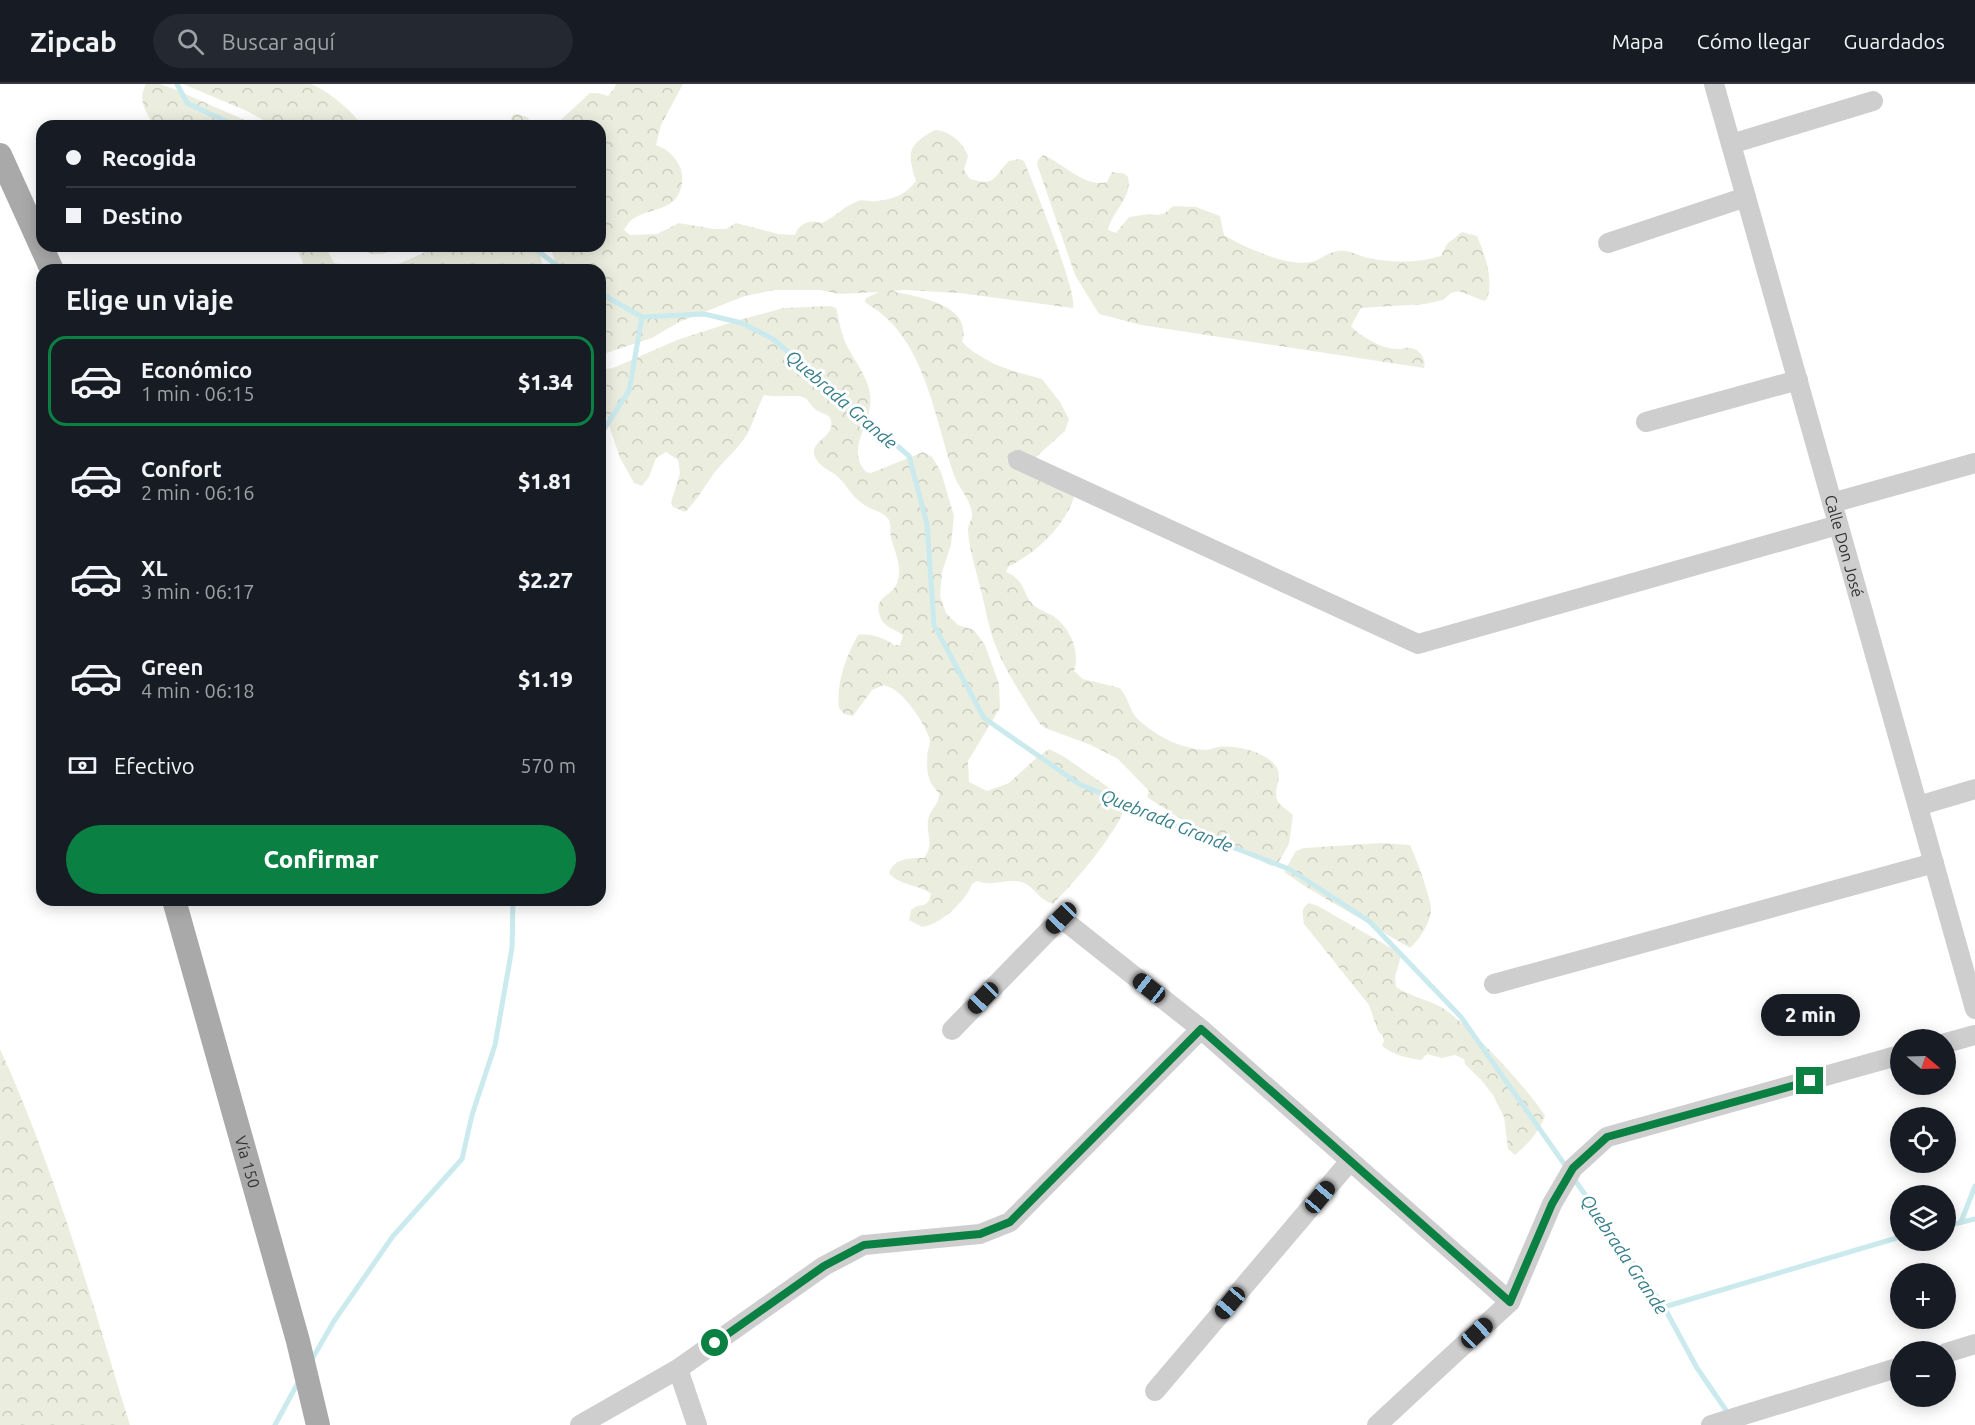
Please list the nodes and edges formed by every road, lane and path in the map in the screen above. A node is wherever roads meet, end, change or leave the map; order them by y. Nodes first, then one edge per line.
1 (1714, 84) edge
2 (1873, 101) dead end
3 (1731, 144) junction
4 (0, 155) edge
5 (1746, 197) junction
6 (36, 235) edge
7 (1608, 243) dead end
8 (1798, 380) junction
9 (1646, 422) dead end
10 (1018, 460) dead end
11 (1975, 463) edge
12 (1832, 503) junction
13 (1838, 525) junction
14 (1975, 789) edge
15 (1918, 806) junction
16 (1934, 862) junction
17 (176, 906) edge
18 (1494, 984) dead end
19 (1975, 1009) edge
20 (1201, 1029) junction
21 (952, 1030) dead end
22 (1975, 1035) edge
23 (1956, 1040) edge
24 (1890, 1058) edge
25 (1350, 1161) junction
26 (1510, 1302) junction
27 (1975, 1344) edge
28 (1956, 1350) edge
29 (678, 1369) junction
30 (1890, 1370) edge
31 (1155, 1391) dead end
32 (318, 1425) edge
33 (580, 1425) edge
34 (697, 1425) edge
35 (1377, 1425) edge
36 (1711, 1425) edge

1 - 3 street, Calle Don José
2 - 3 street
3 - 5 street, Calle Don José
4 - 6 main road
5 - 7 street
5 - 8 street, Calle Don José
8 - 9 street
8 - 12 street, Calle Don José
10 - 13 street
11 - 12 street
12 - 13 street, Calle Don José
13 - 15 street, Calle Don José
14 - 15 street
15 - 16 street, Calle Don José
16 - 18 street
16 - 19 street, Calle Don José
17 - 32 main road, Vía 150
20 - 21 street
20 - 25 street
20 - 29 street
22 - 23 street
24 - 26 street
25 - 26 street
25 - 31 street
26 - 35 street
27 - 28 street
29 - 33 street
29 - 34 street
30 - 36 street

